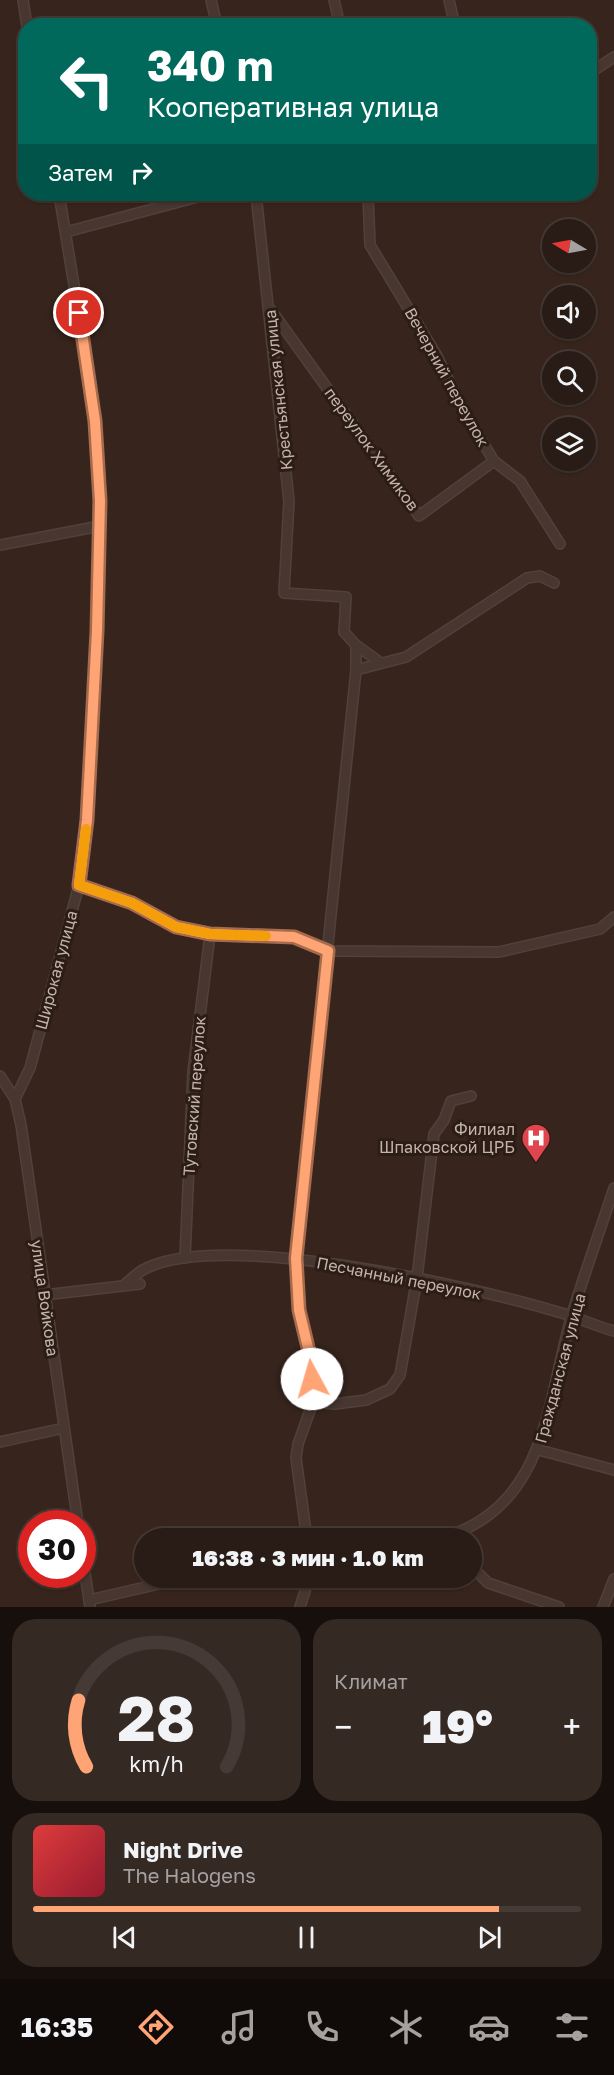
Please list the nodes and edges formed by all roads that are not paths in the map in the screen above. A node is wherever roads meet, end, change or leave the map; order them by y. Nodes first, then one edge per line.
1 (23, 0) edge
2 (211, 0) edge
3 (334, 0) edge
4 (449, 0) edge
5 (26, 18) edge
6 (215, 18) edge
7 (338, 18) edge
8 (453, 18) edge
9 (614, 57) edge
10 (597, 68) edge
11 (59, 201) edge
12 (183, 201) edge
13 (257, 201) edge
14 (368, 201) edge
15 (66, 232) junction
16 (270, 309) junction
17 (494, 461) junction
18 (100, 526) junction
19 (560, 544) dead end
20 (0, 545) edge
21 (554, 583) dead end
22 (356, 645) junction
23 (381, 663) junction
24 (356, 670) junction
25 (79, 885) junction
26 (614, 917) edge
27 (210, 934) junction
28 (328, 951) junction
29 (0, 1076) edge
30 (471, 1096) dead end
31 (15, 1099) junction
32 (614, 1188) edge
33 (185, 1258) junction
34 (296, 1258) junction
35 (417, 1278) junction
36 (140, 1284) dead end
37 (123, 1286) junction
38 (44, 1295) junction
39 (571, 1318) junction
40 (614, 1331) edge
41 (313, 1402) junction
42 (64, 1428) junction
43 (0, 1442) edge
44 (539, 1450) junction
45 (614, 1470) edge
46 (76, 1510) edge
47 (306, 1528) edge
48 (470, 1528) edge
49 (482, 1577) edge
50 (614, 1579) edge
51 (88, 1588) edge
52 (147, 1588) edge
53 (306, 1588) edge
54 (90, 1603) edge
55 (300, 1607) edge
56 (559, 1607) edge
57 (603, 1607) edge

1 - 5 street
2 - 6 street
3 - 7 street
4 - 8 street
9 - 10 street
11 - 15 street, Широкая улица
12 - 15 street
13 - 16 street, Крестьянская улица
14 - 17 street, Вечерний переулок
15 - 18 street, Широкая улица
16 - 17 street, переулок Химиков
16 - 22 street, Крестьянская улица
17 - 19 street, Вечерний переулок
18 - 20 street
18 - 25 street, Широкая улица
21 - 23 street
22 - 23 street
22 - 24 street
23 - 24 street
24 - 28 street
25 - 27 street
25 - 31 street, Широкая улица
26 - 28 street
27 - 28 street
27 - 33 street, Тутовский переулок
28 - 34 street
29 - 31 street, улица Войкова
30 - 35 street
31 - 38 street, улица Войкова
32 - 39 street, Гражданская улица
33 - 34 street, Песчанный переулок
33 - 37 street, Песчанный переулок
34 - 35 street, Песчанный переулок
34 - 41 street
35 - 39 street, Песчанный переулок
35 - 41 street
36 - 37 street
37 - 38 street
38 - 42 street, улица Войкова
39 - 40 street, Песчанный переулок
39 - 44 street, Гражданская улица
41 - 47 street
42 - 43 street
42 - 46 street, улица Войкова
44 - 45 street
44 - 48 street, Гражданская улица
49 - 56 street
50 - 57 street
51 - 54 street
52 - 54 street
53 - 55 street

